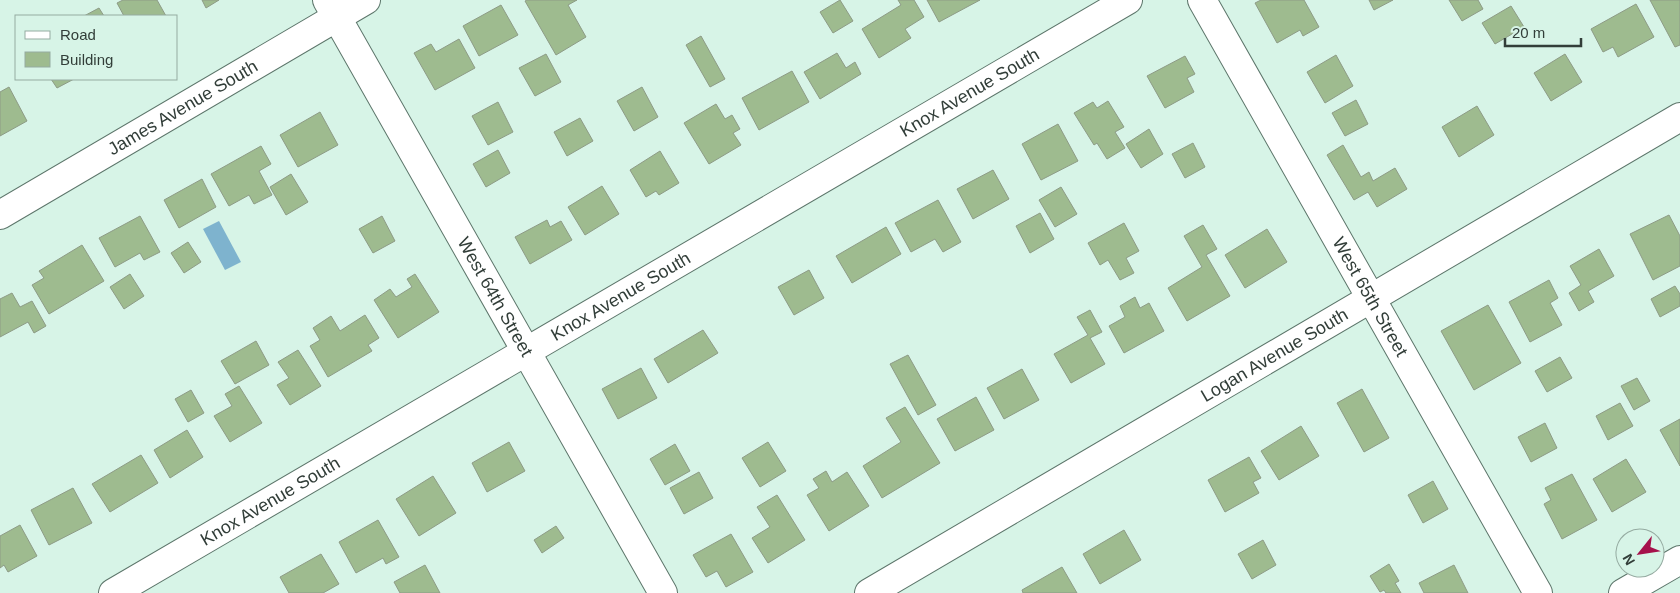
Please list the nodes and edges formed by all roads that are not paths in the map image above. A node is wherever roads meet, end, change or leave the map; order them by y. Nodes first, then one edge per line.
1 (366, 0) edge
2 (1128, 0) edge
3 (1202, 0) edge
4 (332, 8) edge
5 (1680, 118) edge
6 (0, 215) edge
7 (1371, 298) junction
8 (526, 351) junction
9 (1680, 560) edge
10 (113, 593) edge
11 (663, 593) edge
12 (868, 593) edge
13 (1538, 593) edge
14 (1623, 593) edge

1 - 4 street, James Avenue South
2 - 8 street, Knox Avenue South
3 - 7 street, West 65th Street
4 - 6 street, James Avenue South
4 - 8 street, West 64th Street
5 - 7 street, Logan Avenue South
7 - 12 street, Logan Avenue South
7 - 13 street, West 65th Street
8 - 10 street, Knox Avenue South
8 - 11 street, West 64th Street
9 - 14 street

